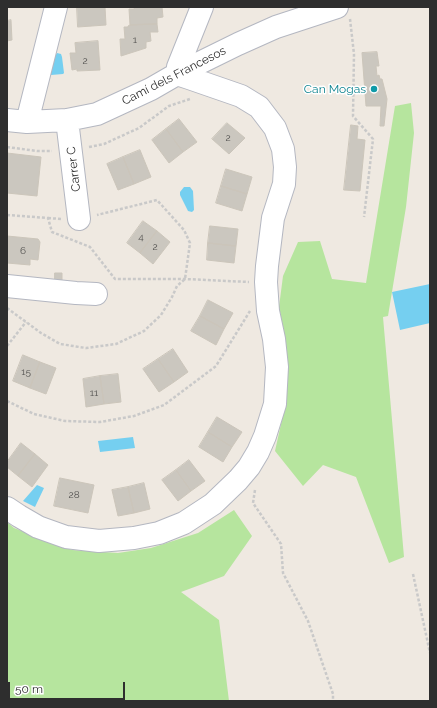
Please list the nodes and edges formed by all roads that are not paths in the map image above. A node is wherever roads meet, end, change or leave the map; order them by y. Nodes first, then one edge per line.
1 (56, 7) edge
2 (202, 7) edge
3 (343, 11) edge
4 (177, 74) junction
5 (220, 88) junction
6 (151, 89) junction
7 (67, 120) junction
8 (17, 121) edge
9 (79, 219) road end
10 (7, 286) edge
11 (96, 294) dead end
12 (7, 508) edge

1 - 8 street
2 - 4 street
3 - 4 street, Camí dels Francesos
4 - 5 street
4 - 6 street, Camí dels Francesos
5 - 6 street
5 - 12 street
6 - 7 street, Camí dels Francesos
7 - 8 street, Camí dels Francesos
7 - 9 street, Carrer C
10 - 11 street

